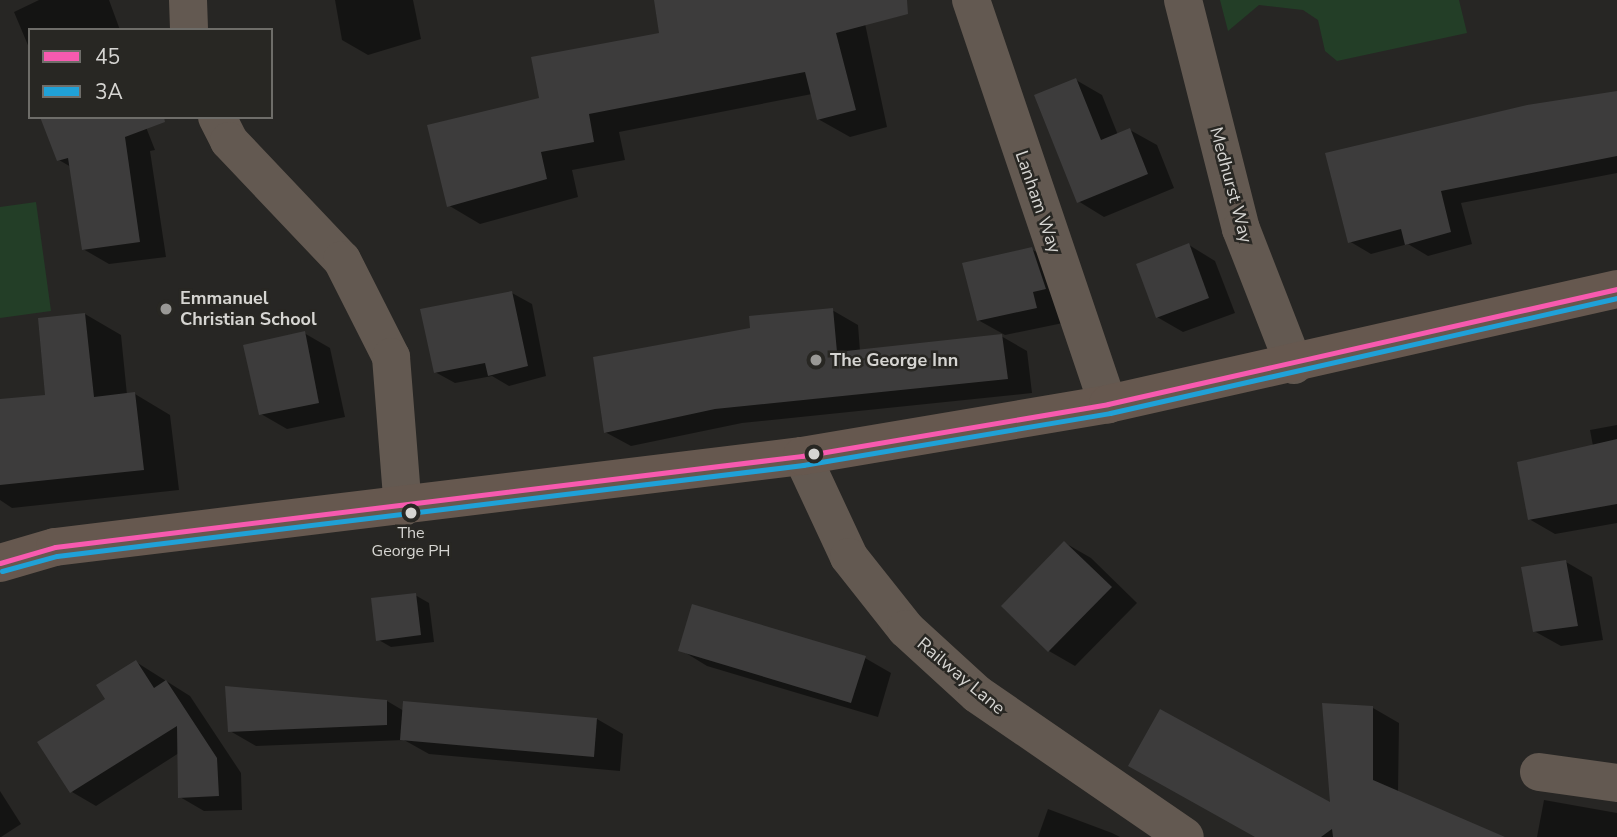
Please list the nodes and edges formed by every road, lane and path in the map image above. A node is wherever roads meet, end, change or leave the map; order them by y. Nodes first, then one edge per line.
1 (188, 0) edge
2 (971, 0) edge
3 (1183, 0) edge
4 (189, 28) edge
5 (219, 119) edge
6 (1617, 289) edge
7 (1294, 365) junction
8 (1108, 404) junction
9 (802, 456) junction
10 (403, 508) junction
11 (0, 563) edge
12 (1539, 772) dead end
13 (1617, 783) edge
14 (1185, 837) edge

1 - 4 street
2 - 8 street, Lanham Way
3 - 7 street, Medhurst Way
5 - 10 street
6 - 7 street
7 - 8 street
8 - 9 street
9 - 10 street
9 - 14 street, Railway Lane
10 - 11 street
12 - 13 street

